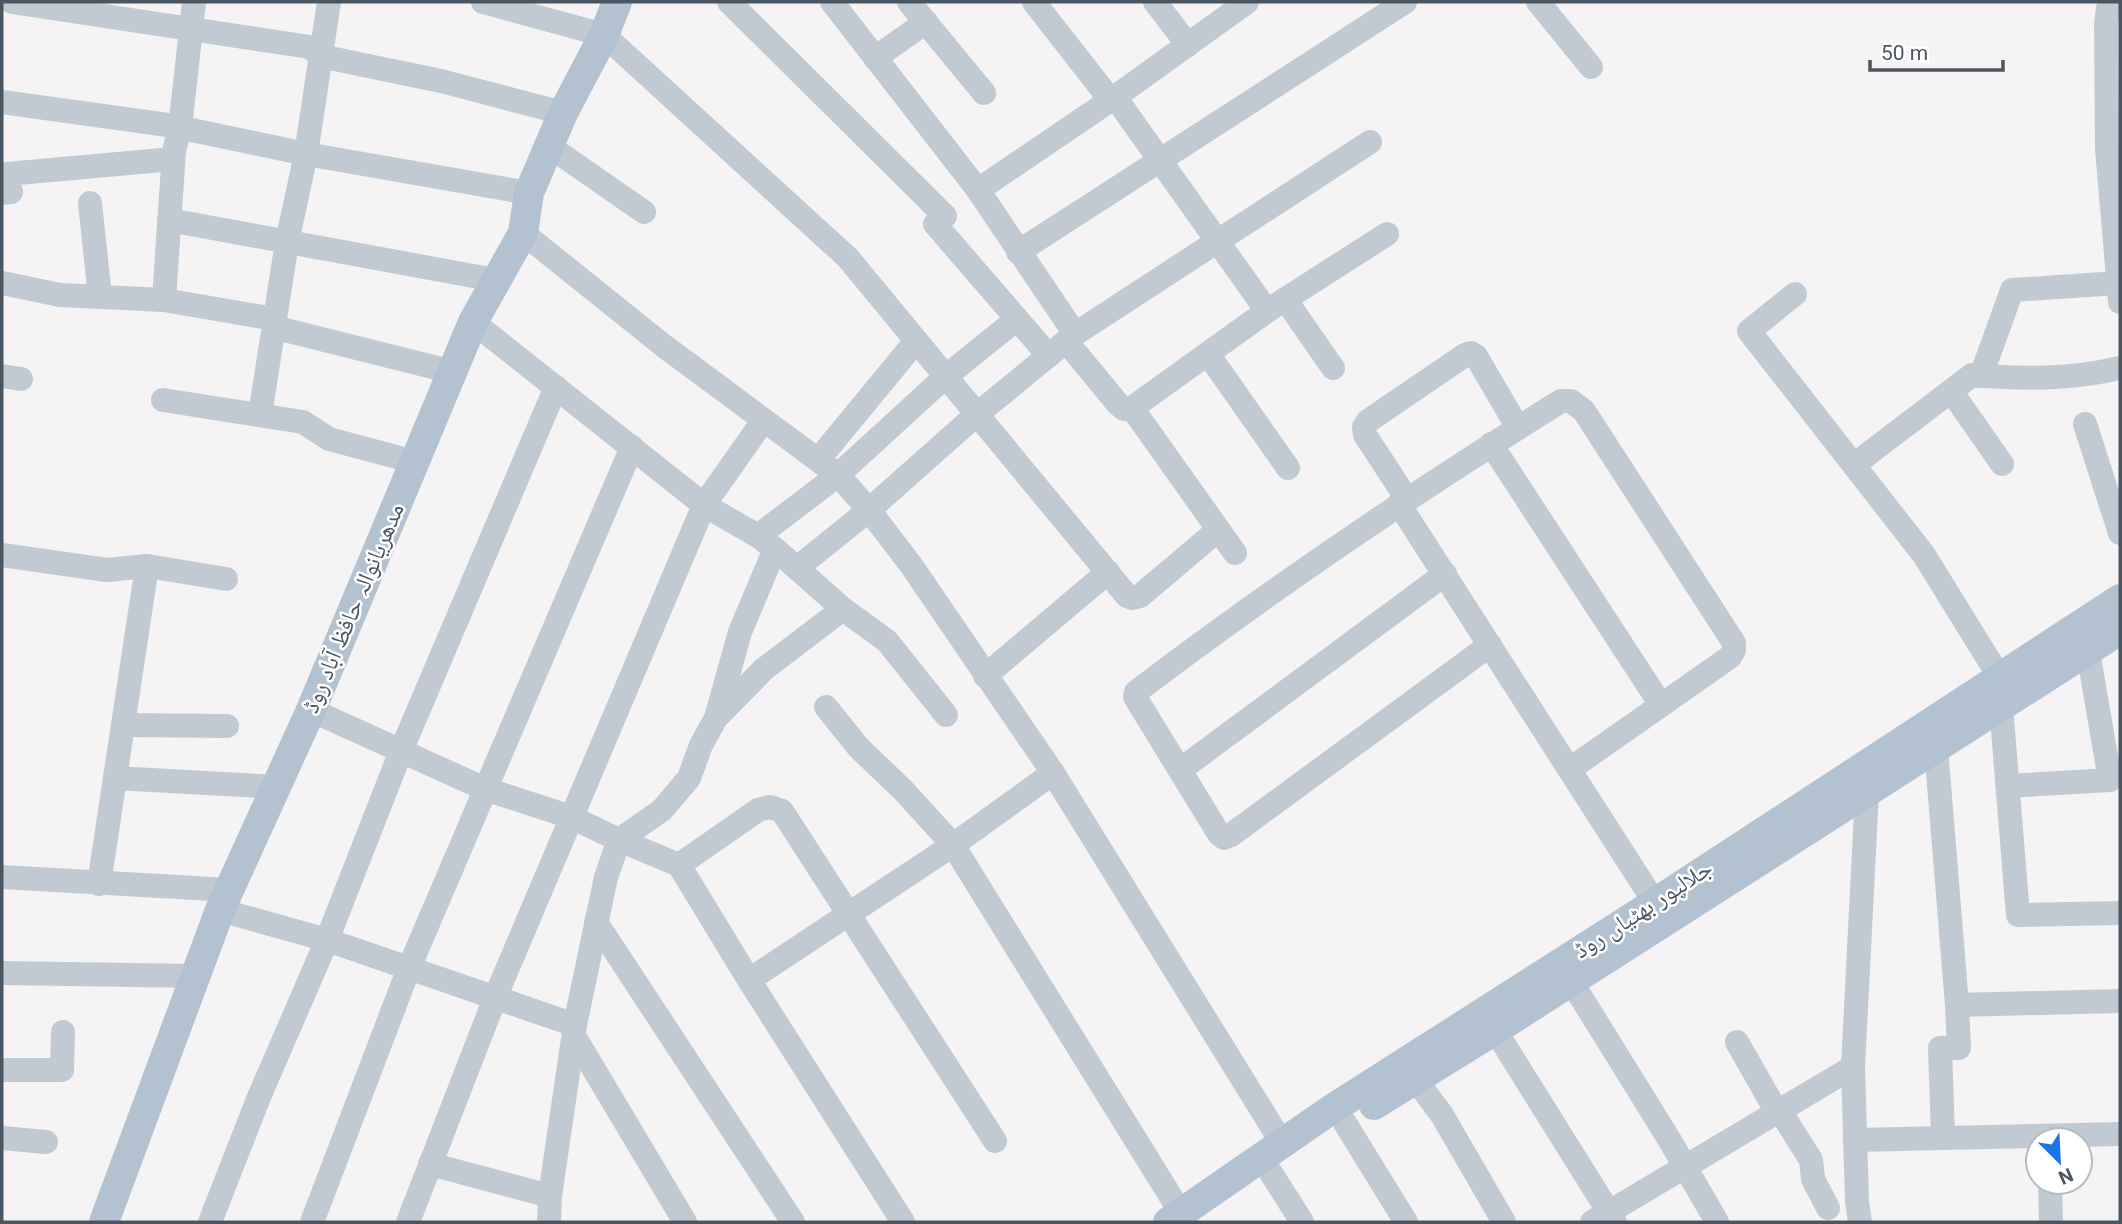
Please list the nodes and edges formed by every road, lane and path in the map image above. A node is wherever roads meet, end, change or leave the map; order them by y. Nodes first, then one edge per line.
1 (12, 2) edge
2 (19, 2) edge
3 (194, 2) edge
4 (329, 2) edge
5 (483, 2) edge
6 (617, 2) edge
7 (729, 2) edge
8 (832, 2) edge
9 (909, 2) edge
10 (1034, 2) edge
11 (1155, 2) edge
12 (1247, 2) edge
13 (1405, 2) edge
14 (1538, 2) edge
15 (2109, 2) edge
16 (103, 8) edge
17 (926, 22) junction
18 (191, 30) junction
19 (604, 35) junction
20 (1188, 45) junction
21 (320, 56) junction
22 (875, 58) junction
23 (1591, 66) dead end
24 (984, 93) dead end
25 (1115, 97) junction
26 (2, 102) edge
27 (563, 113) junction
28 (180, 128) junction
29 (1370, 142) dead end
30 (549, 146) junction
31 (306, 154) junction
32 (173, 159) junction
33 (1159, 161) junction
34 (978, 190) junction
35 (2, 193) edge
36 (529, 193) junction
37 (90, 203) dead end
38 (644, 212) dead end
39 (169, 220) junction
40 (523, 233) junction
41 (1387, 234) dead end
42 (287, 242) junction
43 (1218, 242) junction
44 (1018, 252) junction
45 (495, 280) junction
46 (2, 283) edge
47 (2119, 292) edge
48 (1795, 294) dead end
49 (100, 297) junction
50 (164, 300) junction
51 (1276, 305) junction
52 (1017, 319) junction
53 (274, 323) junction
54 (473, 323) junction
55 (916, 341) junction
56 (1063, 344) junction
57 (1208, 354) junction
58 (1333, 368) dead end
59 (2120, 368) edge
60 (453, 372) junction
61 (1981, 376) junction
62 (945, 377) junction
63 (556, 387) junction
64 (1951, 391) junction
65 (163, 400) dead end
66 (1132, 408) junction
67 (260, 415) junction
68 (976, 415) junction
69 (763, 421) junction
70 (2085, 424) dead end
71 (1518, 428) junction
72 (1491, 444) junction
73 (632, 447) junction
74 (818, 460) junction
75 (415, 462) junction
76 (1854, 464) junction
77 (2002, 464) dead end
78 (1288, 468) dead end
79 (838, 475) junction
80 (1403, 502) junction
81 (704, 505) junction
82 (869, 510) junction
83 (1218, 530) junction
84 (2120, 533) edge
85 (766, 542) junction
86 (1235, 553) dead end
87 (2, 555) edge
88 (147, 566) junction
89 (797, 568) junction
90 (1108, 572) junction
91 (1444, 574) junction
92 (226, 579) dead end
93 (2120, 599) edge
94 (843, 609) junction
95 (2120, 630) edge
96 (1490, 645) junction
97 (2088, 651) junction
98 (985, 676) junction
99 (2001, 692) junction
100 (1661, 705) junction
101 (826, 707) dead end
102 (311, 710) junction
103 (946, 715) dead end
104 (716, 718) junction
105 (123, 725) junction
106 (227, 726) dead end
107 (1936, 748) junction
108 (401, 751) junction
109 (1570, 769) junction
110 (1180, 770) junction
111 (1053, 773) junction
112 (115, 778) junction
113 (2008, 786) junction
114 (277, 787) junction
115 (485, 789) junction
116 (1867, 792) junction
117 (571, 817) junction
118 (619, 841) junction
119 (953, 845) junction
120 (680, 864) junction
121 (2, 877) edge
122 (99, 884) junction
123 (225, 900) junction
124 (1655, 902) junction
125 (2120, 912) edge
126 (849, 914) junction
127 (596, 922) junction
128 (327, 940) junction
129 (409, 968) junction
130 (2, 973) edge
131 (195, 976) junction
132 (749, 980) junction
133 (1571, 981) junction
134 (495, 998) junction
135 (2120, 1001) edge
136 (1958, 1005) junction
137 (575, 1030) junction
138 (1495, 1030) junction
139 (63, 1032) dead end
140 (1737, 1042) dead end
141 (1853, 1067) junction
142 (2, 1070) edge
143 (1416, 1080) junction
144 (1779, 1113) junction
145 (1345, 1123) junction
146 (2120, 1133) edge
147 (2094, 1135) edge
148 (1943, 1137) junction
149 (2, 1138) edge
150 (2024, 1138) edge
151 (1855, 1140) junction
152 (995, 1141) dead end
153 (46, 1142) dead end
154 (1282, 1143) junction
155 (430, 1164) junction
156 (1685, 1167) junction
157 (1271, 1173) junction
158 (550, 1196) junction
159 (2050, 1196) edge
160 (1828, 1208) dead end
161 (895, 1219) edge
162 (1184, 1219) edge
163 (1605, 1219) edge
164 (104, 1222) edge
165 (209, 1222) edge
166 (312, 1222) edge
167 (408, 1222) edge
168 (549, 1222) edge
169 (685, 1222) edge
170 (793, 1222) edge
171 (1302, 1222) edge
172 (1406, 1222) edge
173 (1504, 1222) edge
174 (1717, 1222) edge
175 (1860, 1222) edge
176 (2051, 1222) edge

1 - 2 street
2 - 16 street
3 - 18 street
4 - 21 street
5 - 19 street
6 - 19 main road, مدھریانوالہ حافظ آباد روڈ
7 - 52 street
8 - 22 street
9 - 17 street
10 - 25 street
11 - 20 street
12 - 20 street
13 - 33 street
14 - 23 street
15 - 47 street
16 - 18 street
17 - 22 street
17 - 24 street
18 - 21 street
18 - 28 street
19 - 27 main road, مدھریانوالہ حافظ آباد روڈ
19 - 55 street
20 - 25 street
21 - 27 street
21 - 31 street
22 - 34 street
25 - 33 street
25 - 34 street
26 - 28 street
27 - 30 main road, مدھریانوالہ حافظ آباد روڈ
28 - 31 street
28 - 32 street
29 - 43 street
30 - 36 main road, مدھریانوالہ حافظ آباد روڈ
30 - 38 street
31 - 36 street
31 - 42 street
32 - 35 street
32 - 39 street
33 - 43 street
33 - 44 street
34 - 44 street
36 - 40 main road, مدھریانوالہ حافظ آباد روڈ
37 - 49 street
39 - 42 street
39 - 50 street
40 - 45 main road, مدھریانوالہ حافظ آباد روڈ
40 - 69 street
41 - 51 street
42 - 45 street
42 - 53 street
43 - 51 street
43 - 56 street
44 - 56 street
45 - 54 main road, مدھریانوالہ حافظ آباد روڈ
46 - 49 street
47 - 61 street
48 - 76 street
49 - 50 street
50 - 53 street
51 - 57 street
51 - 58 street
52 - 56 street
52 - 62 street
53 - 60 street
53 - 67 street
54 - 60 main road, مدھریانوالہ حافظ آباد روڈ
54 - 63 street
55 - 62 street
55 - 74 street
56 - 66 street
56 - 68 street
57 - 66 street
57 - 78 street
59 - 61 street
60 - 75 main road, مدھریانوالہ حافظ آباد روڈ
61 - 64 street
62 - 68 street
62 - 79 street
63 - 73 street
63 - 108 street
64 - 76 street
64 - 77 street
65 - 67 street
66 - 83 street
67 - 75 street
68 - 82 street
68 - 90 street
69 - 74 street
69 - 81 street
70 - 84 street
71 - 72 street
71 - 80 street
71 - 100 street
72 - 80 street
72 - 100 street
73 - 81 street
73 - 115 street
74 - 79 street
75 - 102 main road, مدھریانوالہ حافظ آباد روڈ
76 - 99 street
79 - 82 street
79 - 85 street
80 - 91 street
80 - 110 street
81 - 85 street
81 - 117 street
82 - 89 street
82 - 98 street
83 - 86 street
83 - 90 street
85 - 89 street
85 - 104 street
87 - 88 street
88 - 92 street
88 - 105 street
89 - 94 street
90 - 98 street
91 - 96 street
91 - 110 street
93 - 99 main road, جلالپور بھٹیاں روڈ
94 - 103 street
94 - 104 street
95 - 97 main road, جلالپور بھٹیاں روڈ
96 - 109 street
96 - 110 street
97 - 99 main road, جلالپور بھٹیاں روڈ
97 - 113 street
98 - 111 street
99 - 107 main road, جلالپور بھٹیاں روڈ
99 - 113 street
99 - 124 main road, جلالپور بھٹیاں روڈ
100 - 109 street
101 - 119 street
102 - 108 street
102 - 114 main road, مدھریانوالہ حافظ آباد روڈ
104 - 118 street
105 - 106 street
105 - 112 street
107 - 116 main road, جلالپور بھٹیاں روڈ
107 - 136 street
108 - 115 street
108 - 128 street
109 - 124 street
111 - 119 street
111 - 154 street
112 - 114 street
112 - 122 street
113 - 125 street
114 - 123 main road, مدھریانوالہ حافظ آباد روڈ
115 - 117 street
115 - 129 street
116 - 133 main road, جلالپور بھٹیاں روڈ
116 - 141 street
117 - 118 street
117 - 134 street
118 - 120 street
118 - 127 street
119 - 126 street
119 - 162 street
120 - 126 street
120 - 132 street
121 - 122 street
122 - 123 street
123 - 128 street
123 - 131 main road, مدھریانوالہ حافظ آباد روڈ
124 - 154 main road, جلالپور بھٹیاں روڈ
126 - 132 street
126 - 152 street
127 - 137 street
127 - 170 street
128 - 129 street
128 - 165 street
129 - 134 street
129 - 166 street
130 - 131 street
131 - 164 main road, مدھریانوالہ حافظ آباد روڈ
132 - 161 street
133 - 138 main road, جلالپور بھٹیاں روڈ
133 - 156 street
134 - 137 street
134 - 155 street
135 - 136 street
136 - 148 street
137 - 158 street
137 - 169 street
138 - 143 main road, جلالپور بھٹیاں روڈ
138 - 163 street
139 - 142 street
140 - 144 street
141 - 144 street
141 - 151 street
143 - 145 main road, جلالپور بھٹیاں روڈ
143 - 173 street
144 - 156 street
144 - 160 street
145 - 157 main road, جلالپور بھٹیاں روڈ
145 - 172 street
146 - 147 street
148 - 150 street
148 - 151 street
149 - 153 street
151 - 175 street
154 - 162 main road, جلالپور بھٹیاں روڈ
155 - 158 street
155 - 167 street
156 - 163 street
156 - 174 street
157 - 162 main road, جلالپور بھٹیاں روڈ
157 - 171 street
158 - 168 street
159 - 176 street

